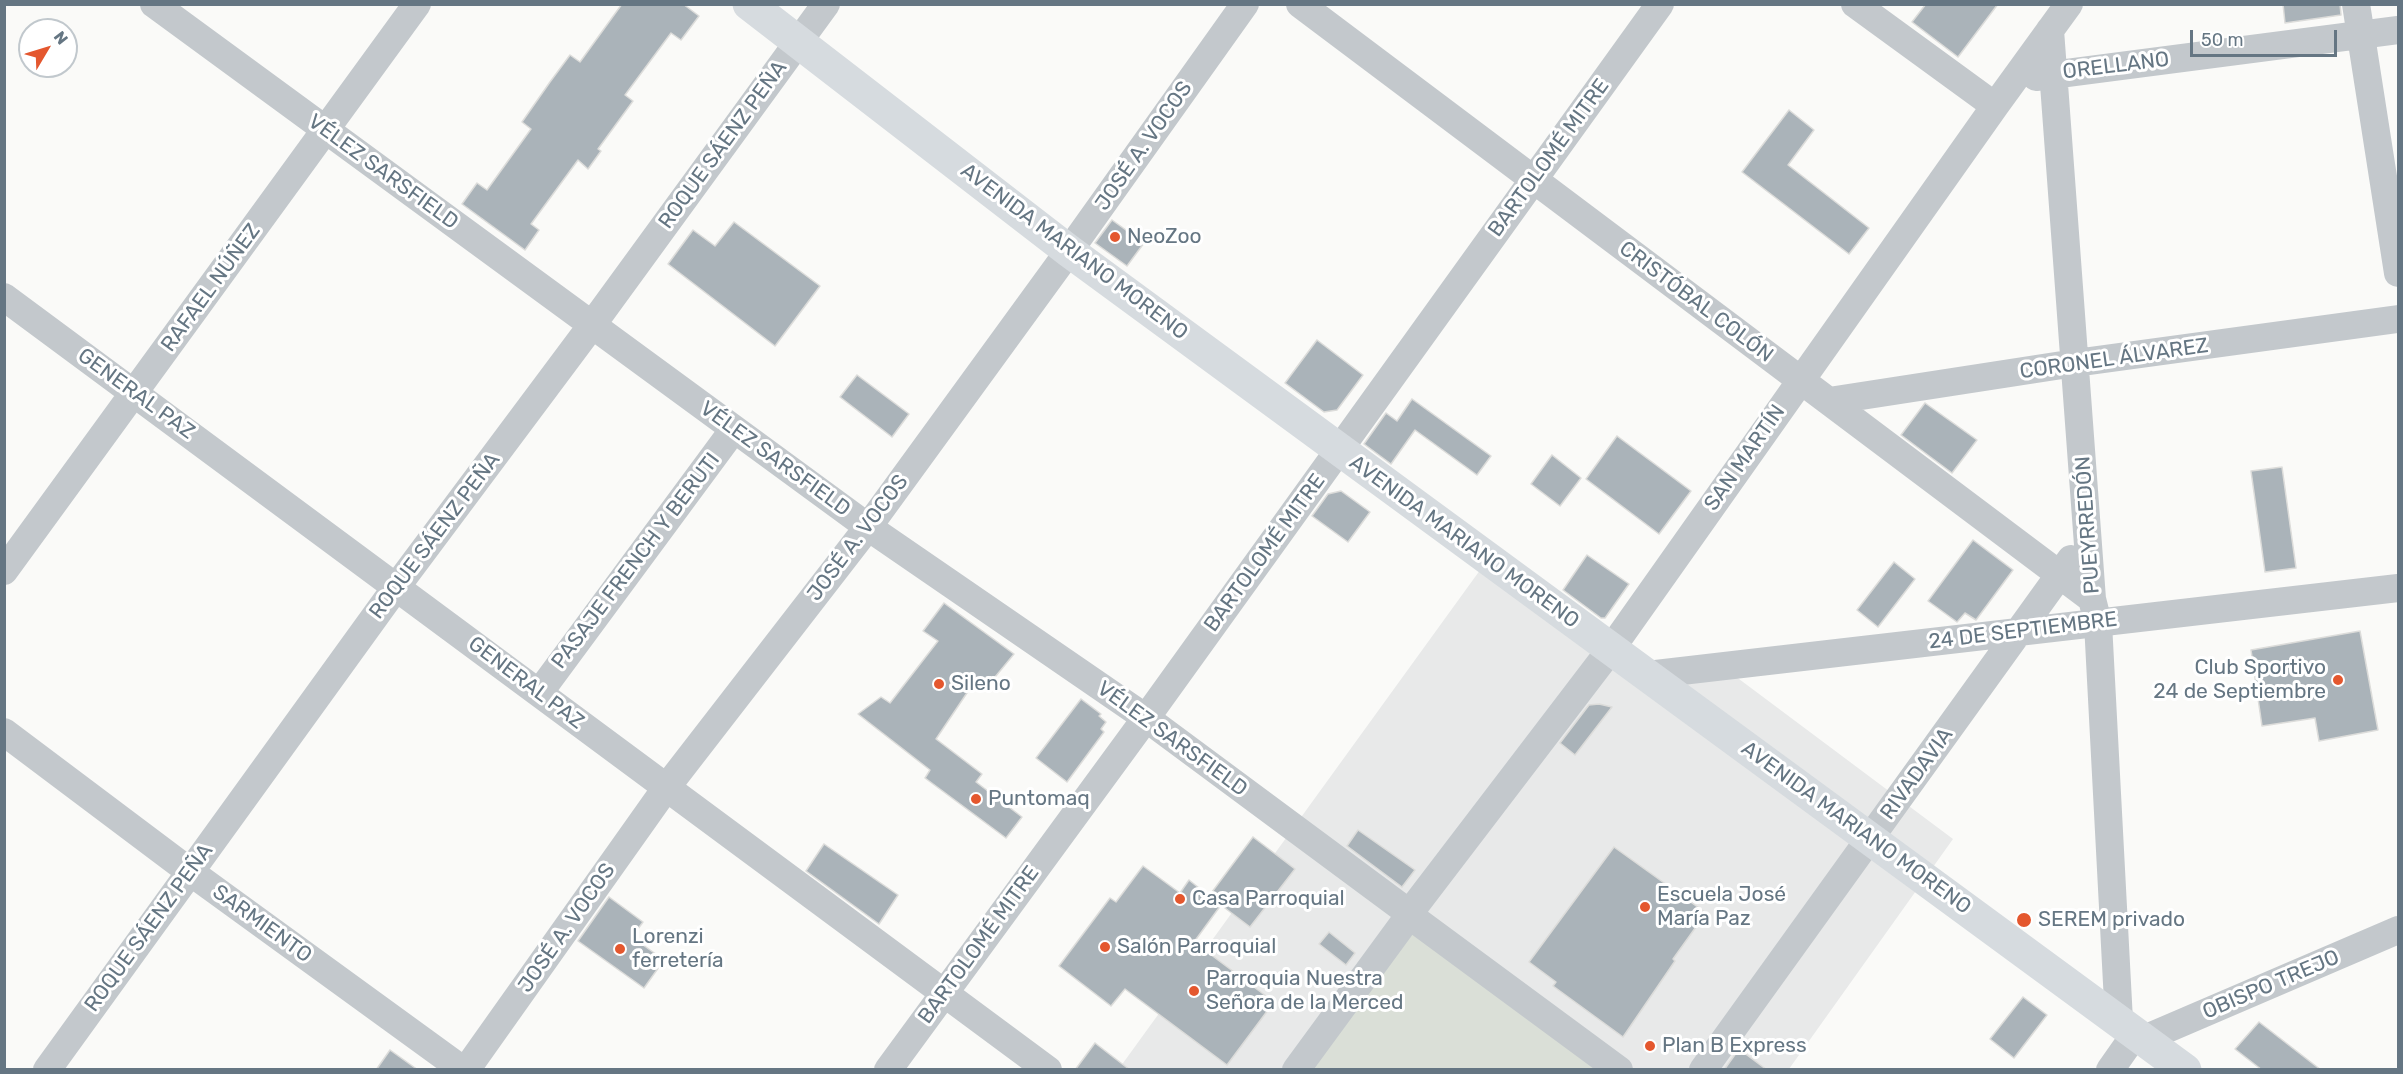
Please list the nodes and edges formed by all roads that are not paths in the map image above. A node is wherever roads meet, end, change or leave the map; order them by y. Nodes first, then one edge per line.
1 (154, 4) edge
2 (417, 4) edge
3 (749, 4) edge
4 (826, 4) edge
5 (1245, 4) edge
6 (1300, 4) edge
7 (1660, 4) edge
8 (1855, 4) edge
9 (2069, 4) edge
10 (2356, 4) edge
11 (2050, 30) junction
12 (2398, 30) edge
13 (2359, 35) junction
14 (799, 41) junction
15 (2054, 74) junction
16 (2013, 81) junction
17 (1995, 106) junction
18 (324, 129) junction
19 (1533, 180) junction
20 (1069, 251) junction
21 (2398, 273) edge
22 (4, 297) edge
23 (2398, 320) edge
24 (592, 325) junction
25 (2075, 363) junction
26 (1801, 380) junction
27 (136, 393) junction
28 (1829, 401) junction
29 (734, 429) junction
30 (1339, 450) junction
31 (868, 527) junction
32 (2088, 536) junction
33 (4, 571) edge
34 (2060, 574) junction
35 (397, 586) junction
36 (2398, 588) edge
37 (2095, 610) junction
38 (2019, 632) junction
39 (1611, 649) junction
40 (1647, 675) junction
41 (539, 693) junction
42 (1146, 718) junction
43 (4, 732) edge
44 (666, 788) junction
45 (1870, 838) junction
46 (189, 871) junction
47 (1409, 915) junction
48 (2398, 930) edge
49 (944, 991) junction
50 (2133, 1031) junction
51 (47, 1070) edge
52 (464, 1070) edge
53 (888, 1070) edge
54 (1048, 1070) edge
55 (1296, 1070) edge
56 (1619, 1070) edge
57 (1703, 1070) edge
58 (2110, 1070) edge
59 (2186, 1070) edge

1 - 18 street, VÉLEZ SARSFIELD
2 - 18 street, RAFAEL NÚÑEZ
3 - 14 main road, AVENIDA MARIANO MORENO
4 - 14 street, ROQUE SÁENZ PEÑA
5 - 20 street, JOSÉ A. VOCOS
6 - 19 street, CRISTÓBAL COLÓN
7 - 19 street, BARTOLOMÉ MITRE
8 - 17 street
9 - 11 street, SAN MARTÍN
10 - 13 street
11 - 15 street, PUEYRREDÓN
11 - 16 street, SAN MARTÍN
12 - 13 street, ORELLANO
13 - 15 street, ORELLANO
13 - 21 street
14 - 20 main road, AVENIDA MARIANO MORENO
14 - 24 street, ROQUE SÁENZ PEÑA
15 - 16 street, ORELLANO
15 - 25 street, PUEYRREDÓN
16 - 17 street, SAN MARTÍN
17 - 26 street, SAN MARTÍN
18 - 24 street, VÉLEZ SARSFIELD
18 - 27 street, RAFAEL NÚÑEZ
19 - 26 street, CRISTÓBAL COLÓN
19 - 30 street, BARTOLOMÉ MITRE
20 - 30 main road, AVENIDA MARIANO MORENO
20 - 31 street, JOSÉ A. VOCOS
22 - 27 street, GENERAL PAZ
23 - 25 street, CORONEL ÁLVAREZ
24 - 29 street, VÉLEZ SARSFIELD
24 - 35 street, ROQUE SÁENZ PEÑA
25 - 28 street, CORONEL ÁLVAREZ
25 - 32 street, PUEYRREDÓN
26 - 28 street, CRISTÓBAL COLÓN
26 - 39 street, SAN MARTÍN
27 - 33 street, RAFAEL NÚÑEZ
27 - 35 street, GENERAL PAZ
28 - 34 street, CRISTÓBAL COLÓN
29 - 31 street, VÉLEZ SARSFIELD
29 - 41 street, PASAJE FRENCH Y BERUTI
30 - 39 main road, AVENIDA MARIANO MORENO
30 - 42 street, BARTOLOMÉ MITRE
31 - 42 street, VÉLEZ SARSFIELD
31 - 44 street, JOSÉ A. VOCOS
32 - 34 street, RIVADAVIA
32 - 37 street, PUEYRREDÓN
34 - 37 street, CRISTÓBAL COLÓN
34 - 38 street, RIVADAVIA
35 - 41 street, GENERAL PAZ
35 - 46 street, ROQUE SÁENZ PEÑA
36 - 37 street, 24 DE SEPTIEMBRE
37 - 38 street, 24 DE SEPTIEMBRE
37 - 50 street, PUEYRREDÓN
38 - 40 street, 24 DE SEPTIEMBRE
38 - 45 street, RIVADAVIA
39 - 40 main road, AVENIDA MARIANO MORENO
39 - 47 street, SAN MARTÍN
40 - 45 main road, AVENIDA MARIANO MORENO
41 - 44 street, GENERAL PAZ
42 - 47 street, VÉLEZ SARSFIELD
42 - 49 street, BARTOLOMÉ MITRE
43 - 46 street, SARMIENTO
44 - 49 street, GENERAL PAZ
44 - 52 street, JOSÉ A. VOCOS
45 - 50 main road, AVENIDA MARIANO MORENO
45 - 57 street, RIVADAVIA
46 - 51 street, ROQUE SÁENZ PEÑA
46 - 52 street, SARMIENTO
47 - 55 street, SAN MARTÍN
47 - 56 street, VÉLEZ SARSFIELD
48 - 50 street, OBISPO TREJO
49 - 53 street, BARTOLOMÉ MITRE
49 - 54 street, GENERAL PAZ
50 - 58 street
50 - 59 main road, AVENIDA MARIANO MORENO

